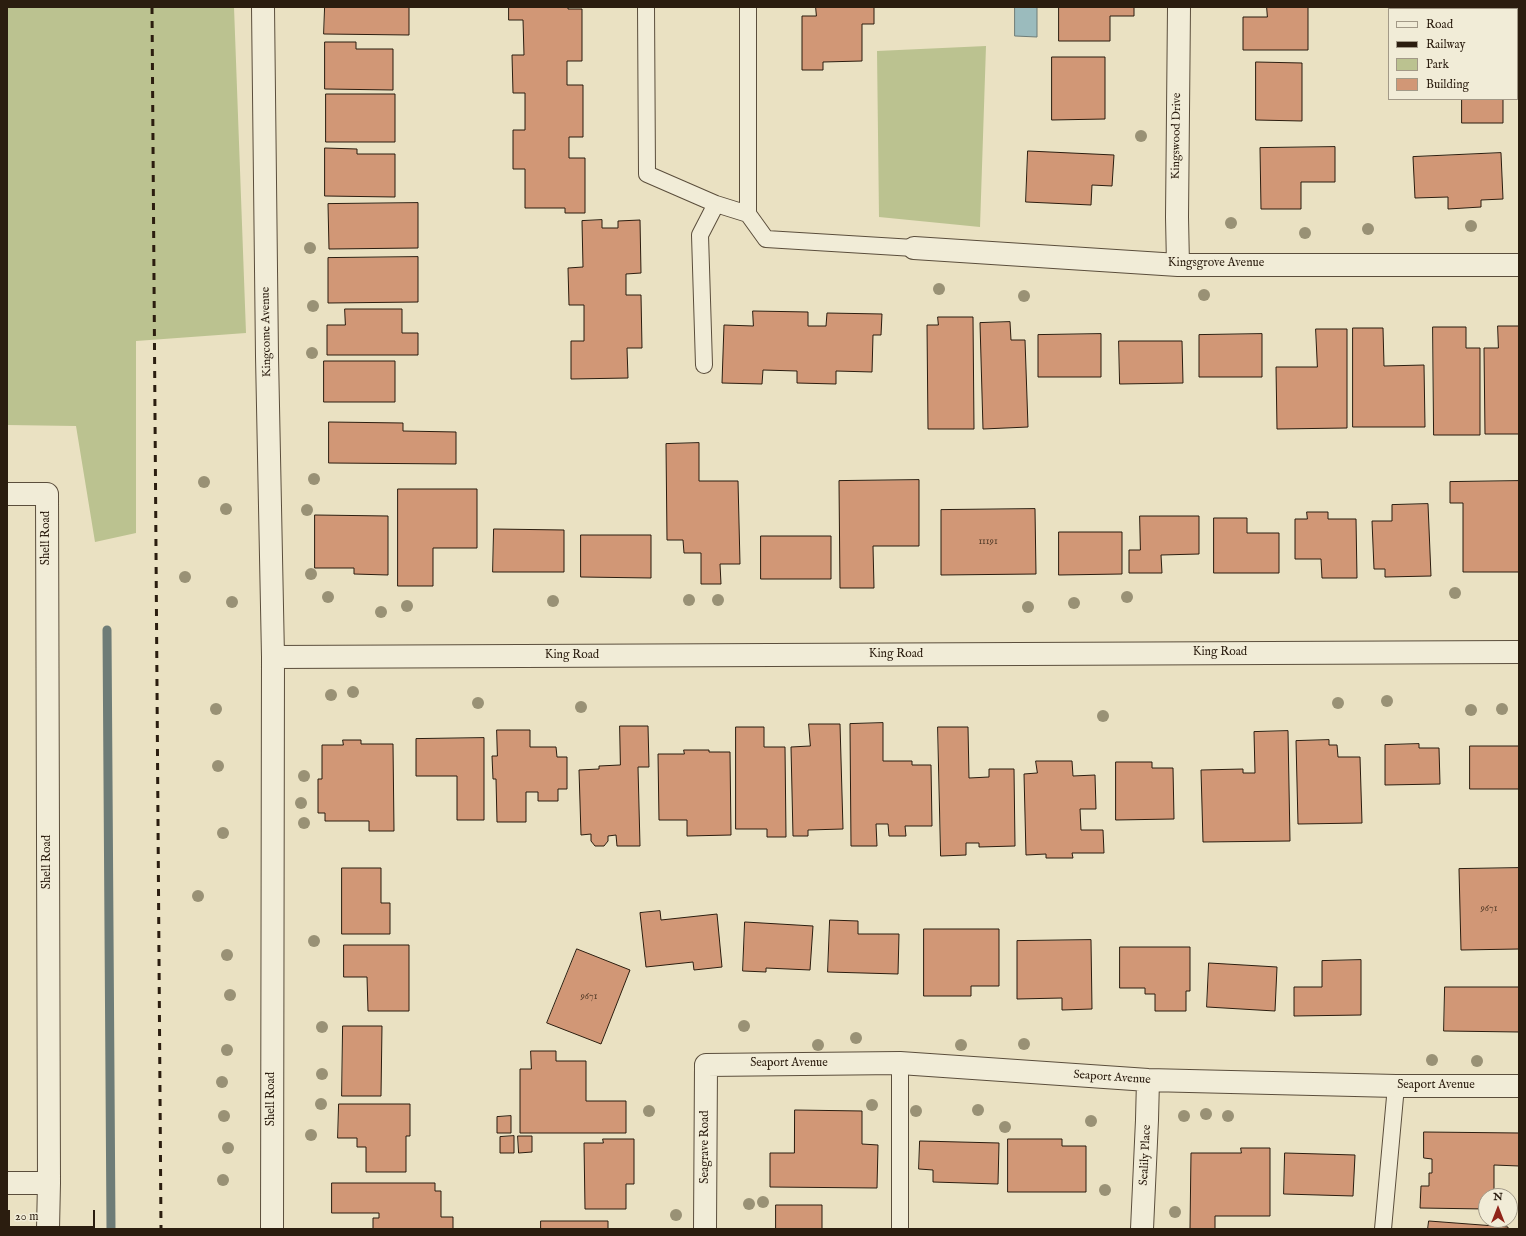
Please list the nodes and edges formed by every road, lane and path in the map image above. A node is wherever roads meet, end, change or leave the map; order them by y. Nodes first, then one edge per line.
1 (264, 7) edge
2 (646, 7) edge
3 (748, 7) edge
4 (1179, 7) edge
5 (716, 204) junction
6 (748, 214) junction
7 (914, 248) joint
8 (1519, 264) edge
9 (1178, 265) junction
10 (704, 365) dead end
11 (7, 494) edge
12 (1519, 652) edge
13 (273, 657) junction
14 (900, 1063) junction
15 (706, 1065) joint
16 (1148, 1080) junction
17 (1396, 1086) junction
18 (1519, 1086) edge
19 (7, 1183) edge
20 (49, 1183) junction
21 (48, 1229) edge
22 (272, 1229) edge
23 (705, 1229) edge
24 (900, 1229) edge
25 (1142, 1229) edge
26 (1383, 1229) edge

1 - 13 street, Kingcome Avenue
2 - 5 lane
3 - 6 lane
4 - 9 street, Kingswood Drive
5 - 6 lane
5 - 10 lane
6 - 7 lane
7 - 9 street, Kingsgrove Avenue
8 - 9 street, Kingsgrove Avenue
11 - 20 street, Shell Road
12 - 13 street, King Road
13 - 22 street, Shell Road
14 - 15 street, Seaport Avenue
14 - 16 street, Seaport Avenue
14 - 24 lane
15 - 23 street, Seagrave Road
16 - 17 street, Seaport Avenue
16 - 25 street, Sealily Place
17 - 18 street, Seaport Avenue
17 - 26 lane
19 - 20 street
20 - 21 street, Shell Road

